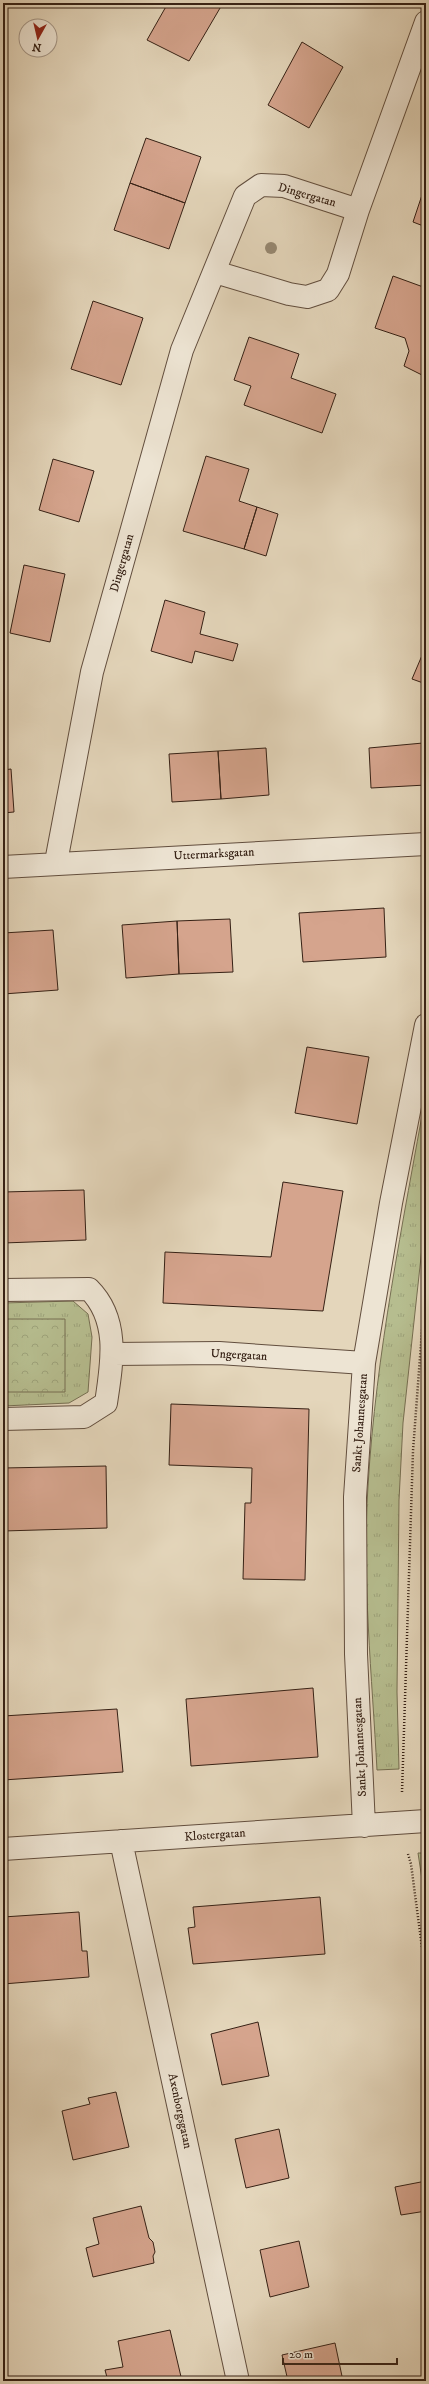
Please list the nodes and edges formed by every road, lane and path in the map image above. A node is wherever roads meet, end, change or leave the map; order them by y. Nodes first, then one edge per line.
1 (426, 22) edge
2 (358, 210) junction
3 (215, 272) junction
4 (426, 844) edge
5 (56, 862) junction
6 (3, 867) edge
7 (426, 1025) edge
8 (426, 1277) edge
9 (3, 1290) edge
10 (113, 1354) junction
11 (364, 1363) junction
12 (3, 1419) edge
13 (426, 1821) edge
14 (402, 1823) junction
15 (364, 1826) junction
16 (121, 1841) junction
17 (3, 1849) edge
18 (426, 1978) edge
19 (238, 2381) edge

1 - 2 street
2 - 3 street, Dingergatan
2 - 3 street
3 - 5 street, Dingergatan
4 - 5 street, Uttermarksgatan
5 - 6 street, Uttermarksgatan
7 - 11 street, Sankt Johannesgatan
8 - 14 path
9 - 10 street
10 - 11 street, Ungergatan
10 - 12 street
11 - 15 street, Sankt Johannesgatan
13 - 14 street, Klostergatan
14 - 15 street, Klostergatan
14 - 18 path
15 - 16 street, Klostergatan
16 - 17 street, Klostergatan
16 - 19 street, Axenborgsgatan

